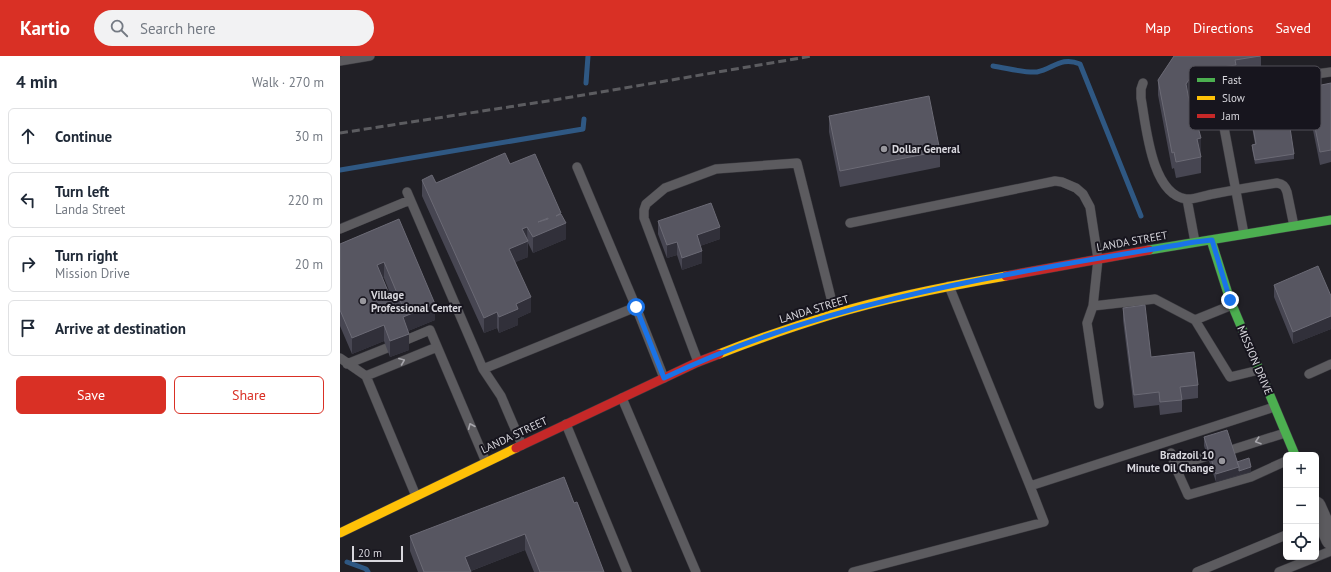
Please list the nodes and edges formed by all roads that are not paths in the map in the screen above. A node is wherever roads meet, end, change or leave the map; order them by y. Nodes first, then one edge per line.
1 (370, 56) edge
2 (340, 61) edge
3 (1331, 72) edge
4 (1321, 73) edge
5 (1143, 83) dead end
6 (1225, 130) edge
7 (577, 167) dead end
8 (1236, 189) junction
9 (1187, 199) junction
10 (1331, 220) edge
11 (850, 223) dead end
12 (1294, 226) junction
13 (340, 229) edge
14 (1244, 234) junction
15 (1212, 240) junction
16 (1195, 242) junction
17 (1098, 259) junction
18 (949, 286) junction
19 (1232, 305) junction
20 (1093, 306) junction
21 (636, 307) junction
22 (836, 314) junction
23 (1195, 320) junction
24 (406, 340) edge
25 (437, 347) junction
26 (387, 348) edge
27 (344, 361) edge
28 (698, 362) junction
29 (1331, 364) edge
30 (483, 369) junction
31 (1259, 370) junction
32 (1309, 374) dead end
33 (366, 376) junction
34 (664, 378) junction
35 (622, 398) junction
36 (1099, 404) dead end
37 (1274, 407) junction
38 (566, 424) junction
39 (1285, 432) junction
40 (522, 445) junction
41 (1231, 450) edge
42 (1171, 452) dead end
43 (1293, 452) edge
44 (1208, 456) edge
45 (486, 462) junction
46 (1283, 462) edge
47 (1175, 466) junction
48 (1030, 486) junction
49 (416, 496) junction
50 (1319, 518) edge
51 (340, 533) edge
52 (1283, 536) edge
53 (1331, 540) edge
54 (1331, 551) edge
55 (628, 572) edge
56 (696, 572) edge
57 (853, 572) edge
58 (1197, 572) edge
59 (1278, 572) edge

1 - 2 lane
3 - 4 lane
5 - 9 lane
6 - 8 lane
7 - 21 lane
8 - 9 lane
8 - 12 lane
8 - 14 lane
9 - 16 lane
10 - 12 street, LANDA STREET
11 - 17 lane
12 - 14 street, LANDA STREET
13 - 30 lane
14 - 15 street, LANDA STREET
15 - 16 street, LANDA STREET
15 - 19 street, MISSION DRIVE
16 - 17 street, LANDA STREET
17 - 18 street, LANDA STREET
17 - 20 lane
18 - 22 street, LANDA STREET
18 - 48 lane
19 - 23 lane
19 - 31 street, MISSION DRIVE
20 - 23 lane
20 - 36 lane
21 - 30 lane
21 - 34 lane
22 - 28 street, LANDA STREET
22 - 28 lane
23 - 31 lane
24 - 25 lane
33 -> 25 lane
45 -> 25 lane
26 - 27 lane
27 - 33 lane
28 - 34 street, LANDA STREET
29 - 32 lane
30 - 40 lane
31 - 37 street, MISSION DRIVE
33 - 49 lane
34 - 35 street, LANDA STREET
35 - 38 street, LANDA STREET
35 - 56 lane
37 - 39 street, MISSION DRIVE
37 - 48 lane
38 - 40 street, LANDA STREET
38 - 55 lane
39 -> 41 lane
39 - 43 street, MISSION DRIVE
40 - 45 street, LANDA STREET
42 - 47 lane
44 - 47 lane
45 - 49 street, LANDA STREET
46 - 47 lane
48 - 57 lane
49 - 51 street, LANDA STREET
50 - 53 street
52 - 58 lane
54 - 59 lane

